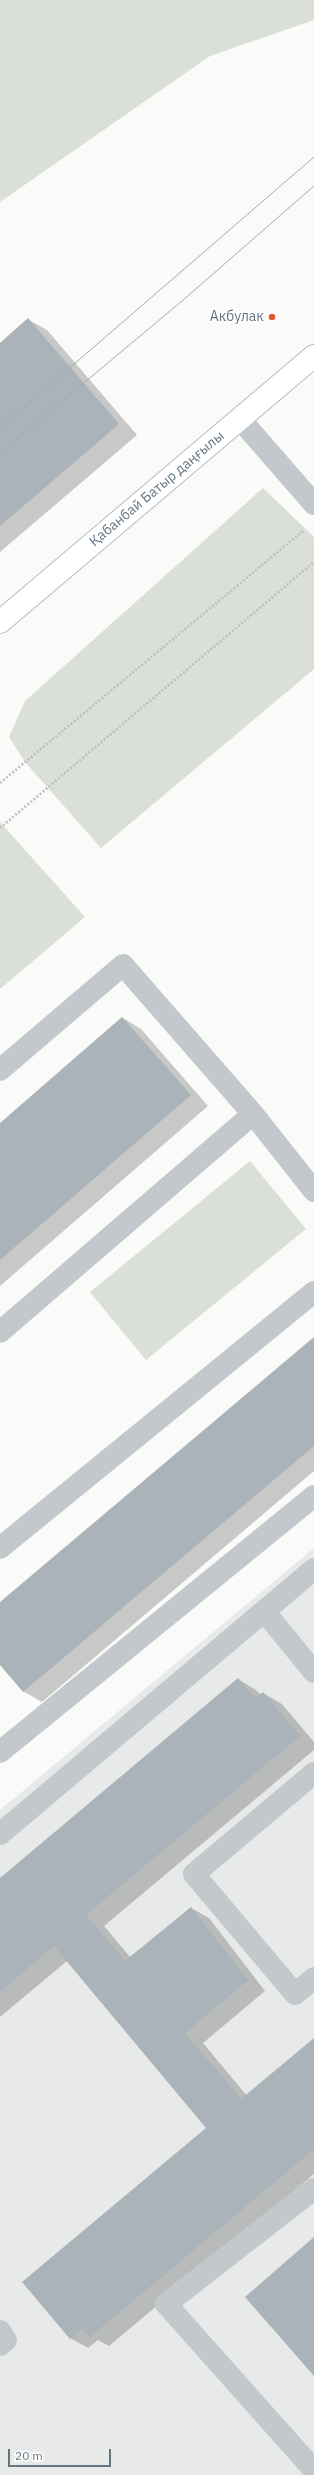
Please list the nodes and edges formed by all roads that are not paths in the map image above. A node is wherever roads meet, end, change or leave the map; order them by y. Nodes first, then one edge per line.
1 (314, 356) edge
2 (240, 419) junction
3 (314, 504) edge
4 (0, 622) edge
5 (0, 1070) edge
6 (253, 1114) junction
7 (314, 1191) edge
8 (314, 1292) edge
9 (0, 1332) edge
10 (314, 1496) edge
11 (0, 1548) edge
12 (314, 1569) edge
13 (264, 1611) junction
14 (314, 1672) edge
15 (0, 1752) edge
16 (314, 1773) edge
17 (0, 1834) edge
18 (314, 1978) edge
19 (314, 2189) edge
20 (0, 2332) edge
21 (0, 2345) edge
22 (314, 2470) edge

1 - 2 main road, Қабанбай Батыр даңғылы
2 - 3 street
2 - 4 main road, Қабанбай Батыр даңғылы
5 - 6 street
6 - 7 street
6 - 9 street
8 - 11 street
10 - 15 street
12 - 13 street
13 - 14 street
13 - 17 street
16 - 18 street
19 - 22 street
20 - 21 street

